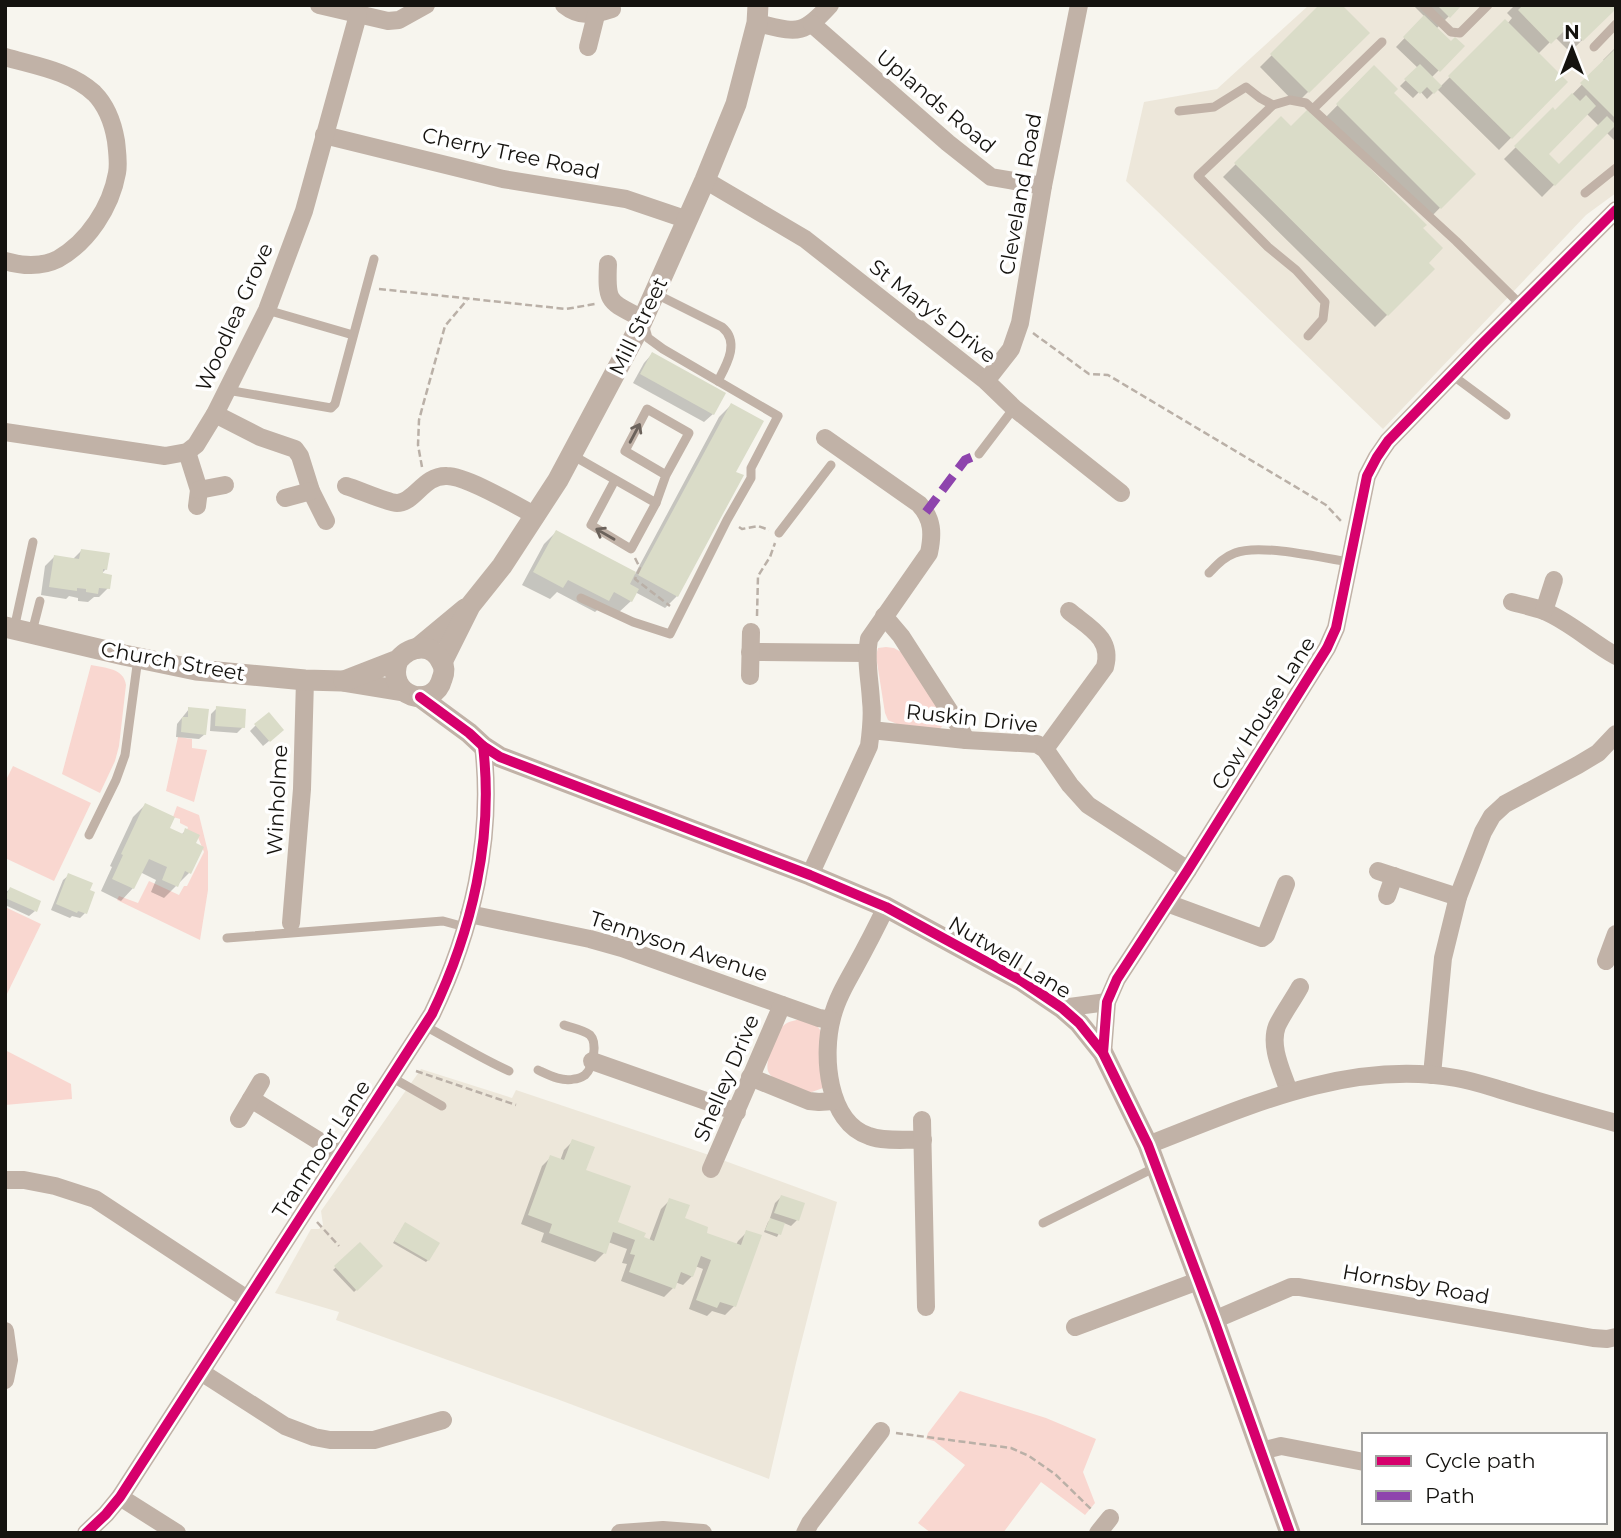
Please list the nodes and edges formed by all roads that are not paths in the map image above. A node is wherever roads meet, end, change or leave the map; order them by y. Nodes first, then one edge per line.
1 (319, 5) edge
2 (426, 5) edge
3 (564, 5) edge
4 (830, 5) edge
5 (1079, 5) edge
6 (1488, 5) edge
7 (1424, 6) edge
8 (758, 14) edge
9 (358, 15) junction
10 (812, 24) junction
11 (1616, 24) edge
12 (1382, 42) dead end
13 (588, 47) dead end
14 (1594, 47) dead end
15 (5, 57) edge
16 (1273, 105) junction
17 (1313, 109) junction
18 (1179, 111) dead end
19 (324, 135) junction
20 (1616, 168) edge
21 (705, 180) junction
22 (1043, 186) junction
23 (1585, 193) dead end
24 (1616, 209) edge
25 (688, 220) junction
26 (374, 259) dead end
27 (5, 261) edge
28 (608, 264) dead end
29 (654, 293) junction
30 (1521, 305) junction
31 (267, 310) junction
32 (643, 319) junction
33 (354, 335) junction
34 (1308, 336) dead end
35 (1452, 375) junction
36 (719, 382) junction
37 (985, 382) junction
38 (227, 390) junction
39 (1014, 408) junction
40 (215, 414) junction
41 (1506, 415) dead end
42 (5, 432) edge
43 (825, 438) dead end
44 (842, 450) junction
45 (187, 452) junction
46 (979, 454) dead end
47 (572, 455) junction
48 (831, 465) joint
49 (666, 475) junction
50 (615, 480) junction
51 (225, 485) dead end
52 (346, 485) dead end
53 (312, 491) junction
54 (1121, 493) dead end
55 (285, 498) dead end
56 (656, 503) junction
57 (536, 516) junction
58 (326, 522) dead end
59 (779, 534) road end
60 (33, 542) dead end
61 (1350, 562) junction
62 (1209, 573) dead end
63 (1554, 580) dead end
64 (581, 598) dead end
65 (40, 601) dead end
66 (1512, 601) dead end
67 (470, 606) junction
68 (1544, 611) junction
69 (884, 616) junction
70 (1073, 622) dead end
71 (17, 630) edge
72 (751, 632) road end
73 (418, 648) junction
74 (750, 652) junction
75 (866, 653) junction
76 (1616, 656) edge
77 (138, 658) junction
78 (398, 660) junction
79 (443, 666) junction
80 (750, 676) dead end
81 (305, 680) junction
82 (342, 681) junction
83 (411, 694) junction
84 (871, 730) junction
85 (1615, 738) edge
86 (476, 739) junction
87 (966, 740) junction
88 (1045, 749) junction
89 (89, 835) dead end
90 (1188, 870) junction
91 (810, 875) junction
92 (1286, 884) dead end
93 (1387, 897) dead end
94 (1458, 897) junction
95 (1167, 904) junction
96 (886, 907) junction
97 (467, 921) junction
98 (291, 923) dead end
99 (1616, 934) edge
100 (227, 938) dead end
101 (1606, 961) dead end
102 (1300, 987) dead end
103 (1107, 1002) junction
104 (782, 1005) junction
105 (1062, 1008) junction
106 (831, 1020) junction
107 (564, 1025) dead end
108 (425, 1026) junction
109 (1103, 1053) junction
110 (592, 1061) junction
111 (538, 1070) dead end
112 (395, 1071) junction
113 (509, 1071) dead end
114 (1432, 1075) junction
115 (750, 1077) junction
116 (261, 1082) dead end
117 (1289, 1092) junction
118 (251, 1099) junction
119 (834, 1101) junction
120 (442, 1106) dead end
121 (737, 1112) junction
122 (239, 1119) dead end
123 (922, 1120) dead end
124 (1616, 1123) edge
125 (923, 1140) junction
126 (1147, 1145) junction
127 (340, 1154) junction
128 (1156, 1167) junction
129 (711, 1169) dead end
130 (5, 1180) edge
131 (1042, 1223) dead end
132 (1198, 1281) junction
133 (247, 1298) junction
134 (926, 1307) dead end
135 (1214, 1320) junction
136 (1075, 1328) dead end
137 (5, 1331) edge
138 (1616, 1337) edge
139 (201, 1372) junction
140 (5, 1380) edge
141 (443, 1420) dead end
142 (881, 1431) road end
143 (1261, 1451) junction
144 (1362, 1462) edge
145 (120, 1497) junction
146 (86, 1533) edge
147 (177, 1533) edge
148 (620, 1533) edge
149 (703, 1533) edge
150 (805, 1533) edge
151 (1290, 1533) edge

1 - 9 street
2 - 9 street
3 - 13 street
4 - 10 street
5 - 22 street, Cleveland Road
6 - 7 lane
8 - 10 street
8 - 21 street, Mill Street
9 - 19 street, Woodlea Grove
10 - 22 street, Uplands Road
11 - 14 lane
12 - 17 lane
15 - 27 street
16 - 17 lane
16 - 18 lane
16 - 34 lane
17 - 30 lane
19 - 25 street, Cherry Tree Road
19 - 31 street, Woodlea Grove
20 - 23 lane
21 - 25 street, Mill Street
21 - 37 street, St Mary's Drive
22 - 37 street, Cleveland Road
24 - 30 street, Cow House Lane
25 - 29 street, Mill Street
26 - 33 lane
28 - 32 street
29 - 32 street, Mill Street
29 - 36 lane
30 - 35 street, Cow House Lane
31 - 33 lane
31 - 38 street, Woodlea Grove
32 - 36 lane
32 - 47 street, Mill Street
33 - 38 lane
35 - 41 lane
35 - 61 street, Cow House Lane
36 - 64 lane
37 - 39 street, St Mary's Drive
38 - 40 street, Woodlea Grove
39 - 46 lane
39 - 54 street, St Mary's Drive
40 - 45 street, Woodlea Grove
40 - 53 street
42 - 45 street
43 - 44 street
44 - 48 street
44 - 69 street
45 - 51 street
47 - 50 lane
47 - 57 street, Mill Street
48 - 59 lane
49 -> 49 lane
49 - 56 lane
50 - 56 lane
56 -> 50 lane
52 - 57 street
53 - 55 street
53 - 58 street
57 - 67 street, Mill Street
60 - 71 lane
61 - 62 lane
61 - 90 street, Cow House Lane
63 - 68 street
65 - 71 lane
66 - 68 street
67 - 73 street, Mill Street
67 - 79 street, Mill Street
68 - 76 street
69 - 75 street
69 - 87 street
70 - 88 street
71 - 77 street, Church Street
72 - 74 street
73 - 78 street
73 - 79 street
74 - 75 street
74 - 80 street
75 - 84 street
77 - 81 street, Church Street
77 - 89 lane
78 - 82 street, Church Street
78 - 83 street
79 - 83 street
79 - 86 street
81 - 82 street, Church Street
81 - 98 street, Winholme
82 - 83 street, Church Street
83 - 86 street, Nutwell Lane
84 - 87 street, Ruskin Drive
84 - 91 street
85 - 94 street
86 - 91 street, Nutwell Lane
86 - 97 street, Tranmoor Lane
87 - 88 street, Ruskin Drive
88 - 90 street, Ruskin Drive
90 - 95 street, Cow House Lane
91 - 96 street, Nutwell Lane
92 - 95 street
93 - 94 street
94 - 114 street
95 - 103 street, Cow House Lane
96 - 105 street, Nutwell Lane
96 - 106 street
97 - 100 lane
97 - 104 street, Tennyson Avenue
97 - 108 street, Tranmoor Lane
99 - 101 street
102 - 117 street
103 - 105 street
103 - 109 street, Cow House Lane
104 - 106 street, Tennyson Avenue
104 - 115 street, Shelley Drive
105 - 109 street, Nutwell Lane
106 - 119 street
107 - 110 lane
108 - 112 street, Tranmoor Lane
108 - 113 lane
109 - 126 street, Nutwell Lane
110 - 111 lane
110 - 121 street
112 - 120 lane
112 - 127 street, Tranmoor Lane
114 - 117 street
114 - 124 street
115 - 119 street
115 - 121 street, Shelley Drive
116 - 118 street
117 - 126 street
118 - 122 street
118 - 127 street
119 - 125 street
121 - 129 street, Shelley Drive
123 - 125 street
125 - 134 street
126 - 128 street, Nutwell Lane
127 - 133 street, Tranmoor Lane
128 - 131 lane
128 - 132 street, Nutwell Lane
130 - 133 street
132 - 135 street, Nutwell Lane
132 - 136 street
133 - 139 street, Tranmoor Lane
135 - 138 street, Hornsby Road
135 - 143 street, Nutwell Lane
137 - 140 street
139 - 141 street
139 - 145 street, Tranmoor Lane
142 - 150 street
143 - 144 street
143 - 151 street, Nutwell Lane
145 - 146 street, Tranmoor Lane
145 - 147 street
148 - 149 street

